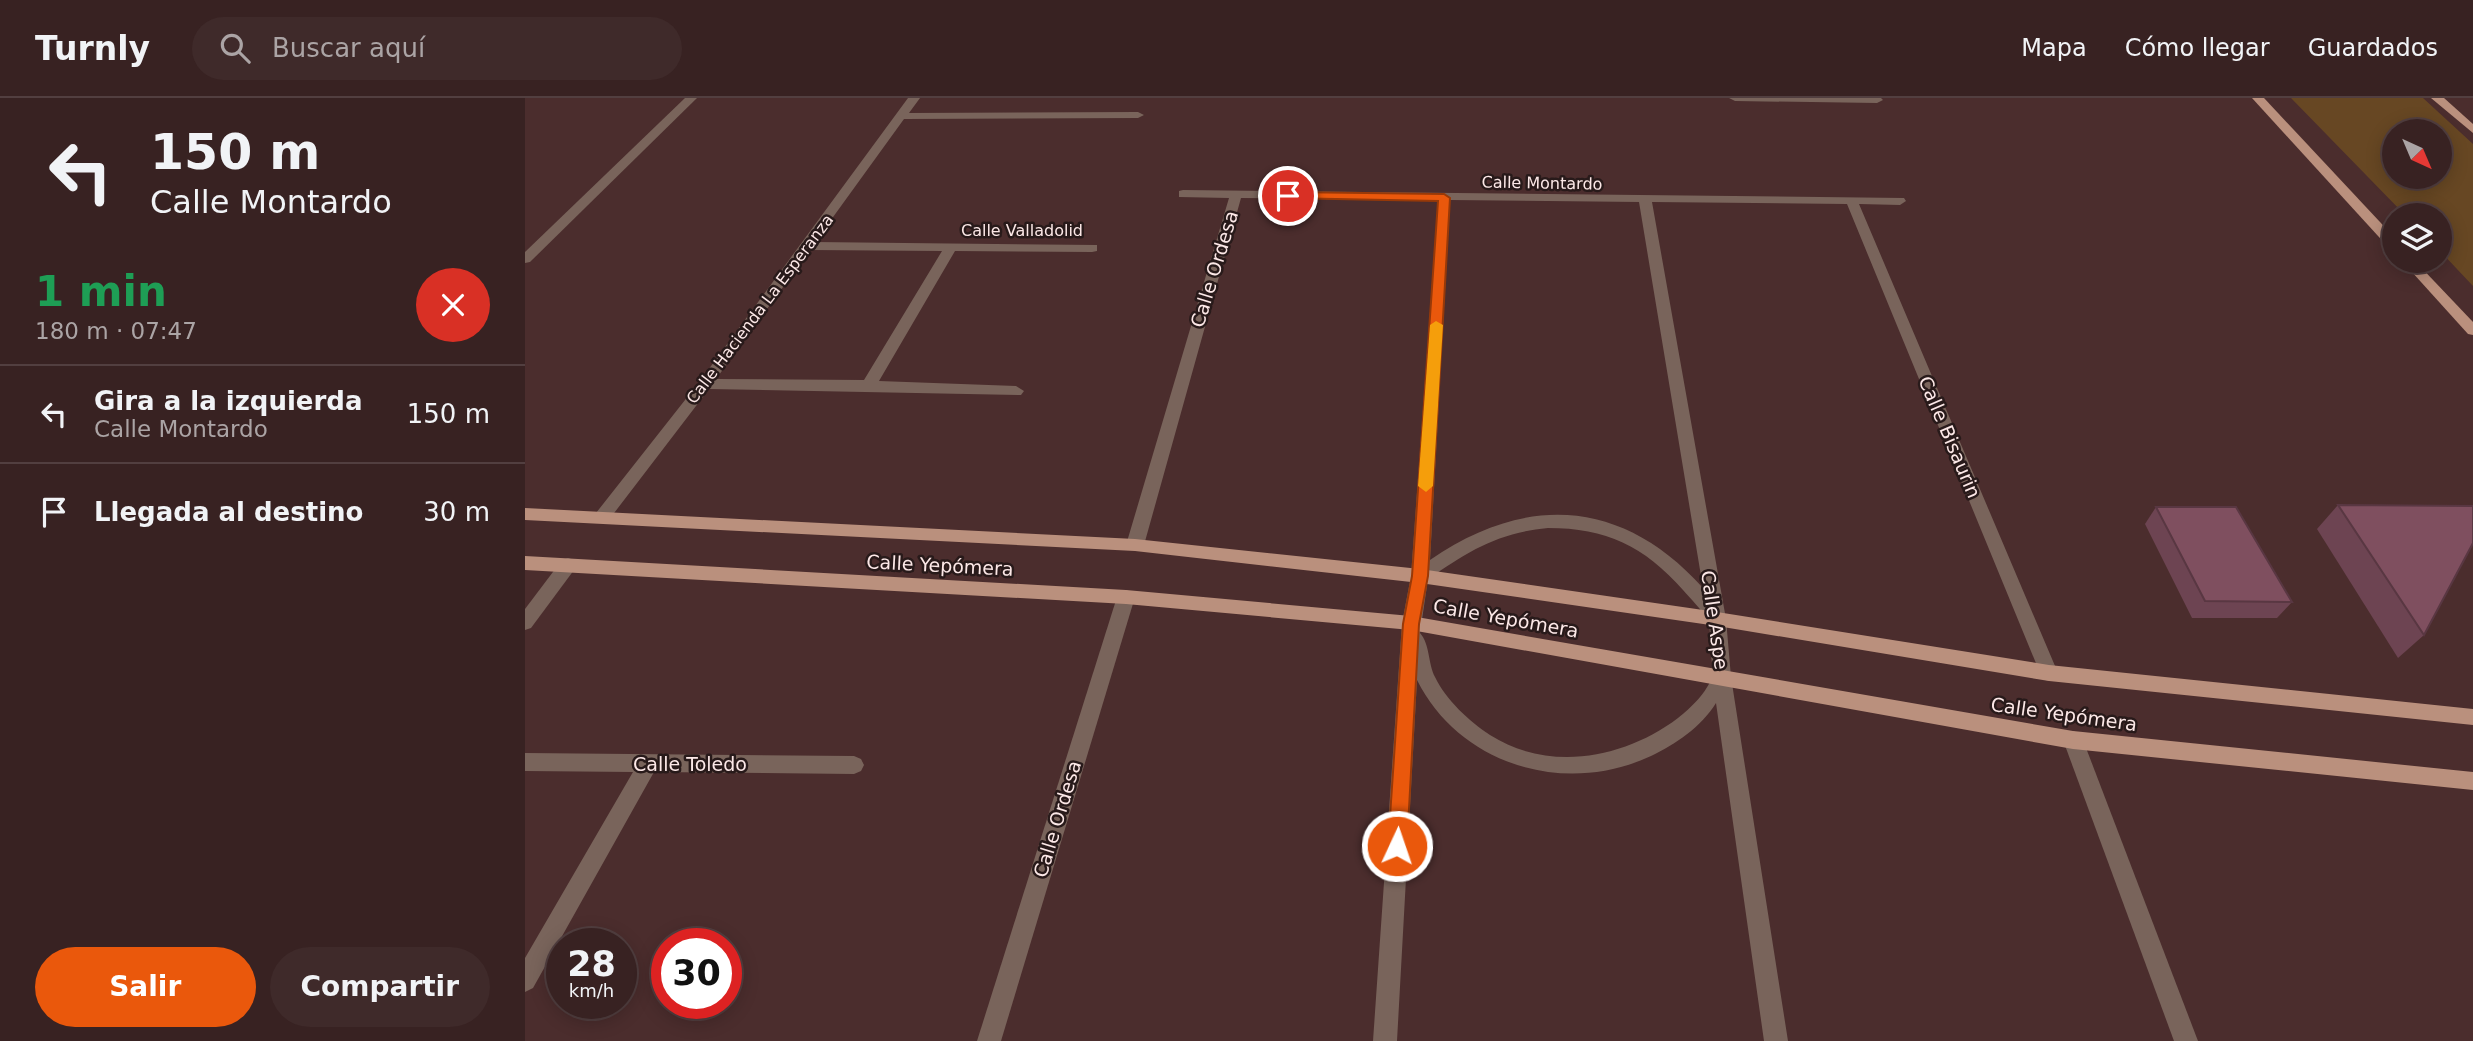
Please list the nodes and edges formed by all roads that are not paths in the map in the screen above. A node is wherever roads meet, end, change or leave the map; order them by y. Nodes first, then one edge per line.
1 (691, 98) edge
2 (914, 98) edge
3 (1735, 98) edge
4 (2258, 98) edge
5 (2437, 98) edge
6 (1821, 99) edge
7 (1877, 100) dead end
8 (1138, 115) dead end
9 (901, 116) junction
10 (2473, 130) edge
11 (1183, 194) dead end
12 (1236, 195) junction
13 (1444, 198) junction
14 (1645, 200) junction
15 (1851, 200) junction
16 (1900, 201) dead end
17 (2382, 232) edge
18 (807, 246) junction
19 (951, 247) junction
20 (1092, 248) dead end
21 (525, 259) edge
22 (2419, 273) edge
23 (2473, 331) edge
24 (705, 384) junction
25 (869, 385) junction
26 (1016, 391) dead end
27 (525, 514) edge
28 (601, 517) junction
29 (1135, 545) junction
30 (525, 563) edge
31 (568, 565) junction
32 (1420, 576) junction
33 (1126, 597) junction
34 (1717, 619) junction
35 (525, 623) edge
36 (1411, 624) junction
37 (2049, 673) junction
38 (1722, 677) junction
39 (2473, 717) edge
40 (2073, 740) junction
41 (525, 762) edge
42 (648, 764) junction
43 (854, 765) dead end
44 (2473, 781) edge
45 (525, 980) edge
46 (989, 1041) edge
47 (1385, 1041) edge
48 (1776, 1041) edge
49 (2186, 1041) edge

1 - 21 street
2 - 9 street, Calle Hacienda La Esperanza
3 - 6 street
4 - 17 main road
5 - 10 main road
6 - 7 street
8 - 9 street
9 - 18 street, Calle Hacienda La Esperanza
11 - 12 street, Calle Montardo
12 - 13 street, Calle Montardo
12 - 29 street, Calle Ordesa
13 - 14 street, Calle Montardo
13 - 32 street
14 - 15 street, Calle Montardo
14 - 34 street, Calle Aspe
15 - 16 street, Calle Montardo
15 - 37 street, Calle Bisaurin
18 - 19 street, Calle Valladolid
18 - 24 street, Calle Hacienda La Esperanza
19 - 20 street, Calle Valladolid
19 - 25 street, Calle Valladolid
22 - 23 main road
24 - 25 street
24 - 28 street, Calle Hacienda La Esperanza
25 - 26 street
27 - 28 main road, Calle Yepómera
28 - 29 main road, Calle Yepómera
29 - 32 main road, Calle Yepómera
30 - 31 main road, Calle Yepómera
31 - 33 main road, Calle Yepómera
31 - 35 street
32 - 34 main road, Calle Yepómera
32 - 34 street
32 - 36 street
33 - 36 main road, Calle Yepómera
33 - 46 street, Calle Ordesa
34 - 37 main road, Calle Yepómera
34 - 38 street, Calle Aspe
36 - 38 main road, Calle Yepómera
36 - 38 street
36 - 47 street
37 - 39 main road, Calle Yepómera
38 - 40 main road, Calle Yepómera
38 - 48 street, Calle Aspe
40 - 44 main road, Calle Yepómera
40 - 49 street
41 - 42 street, Calle Toledo
42 - 43 street, Calle Toledo
42 - 45 street

